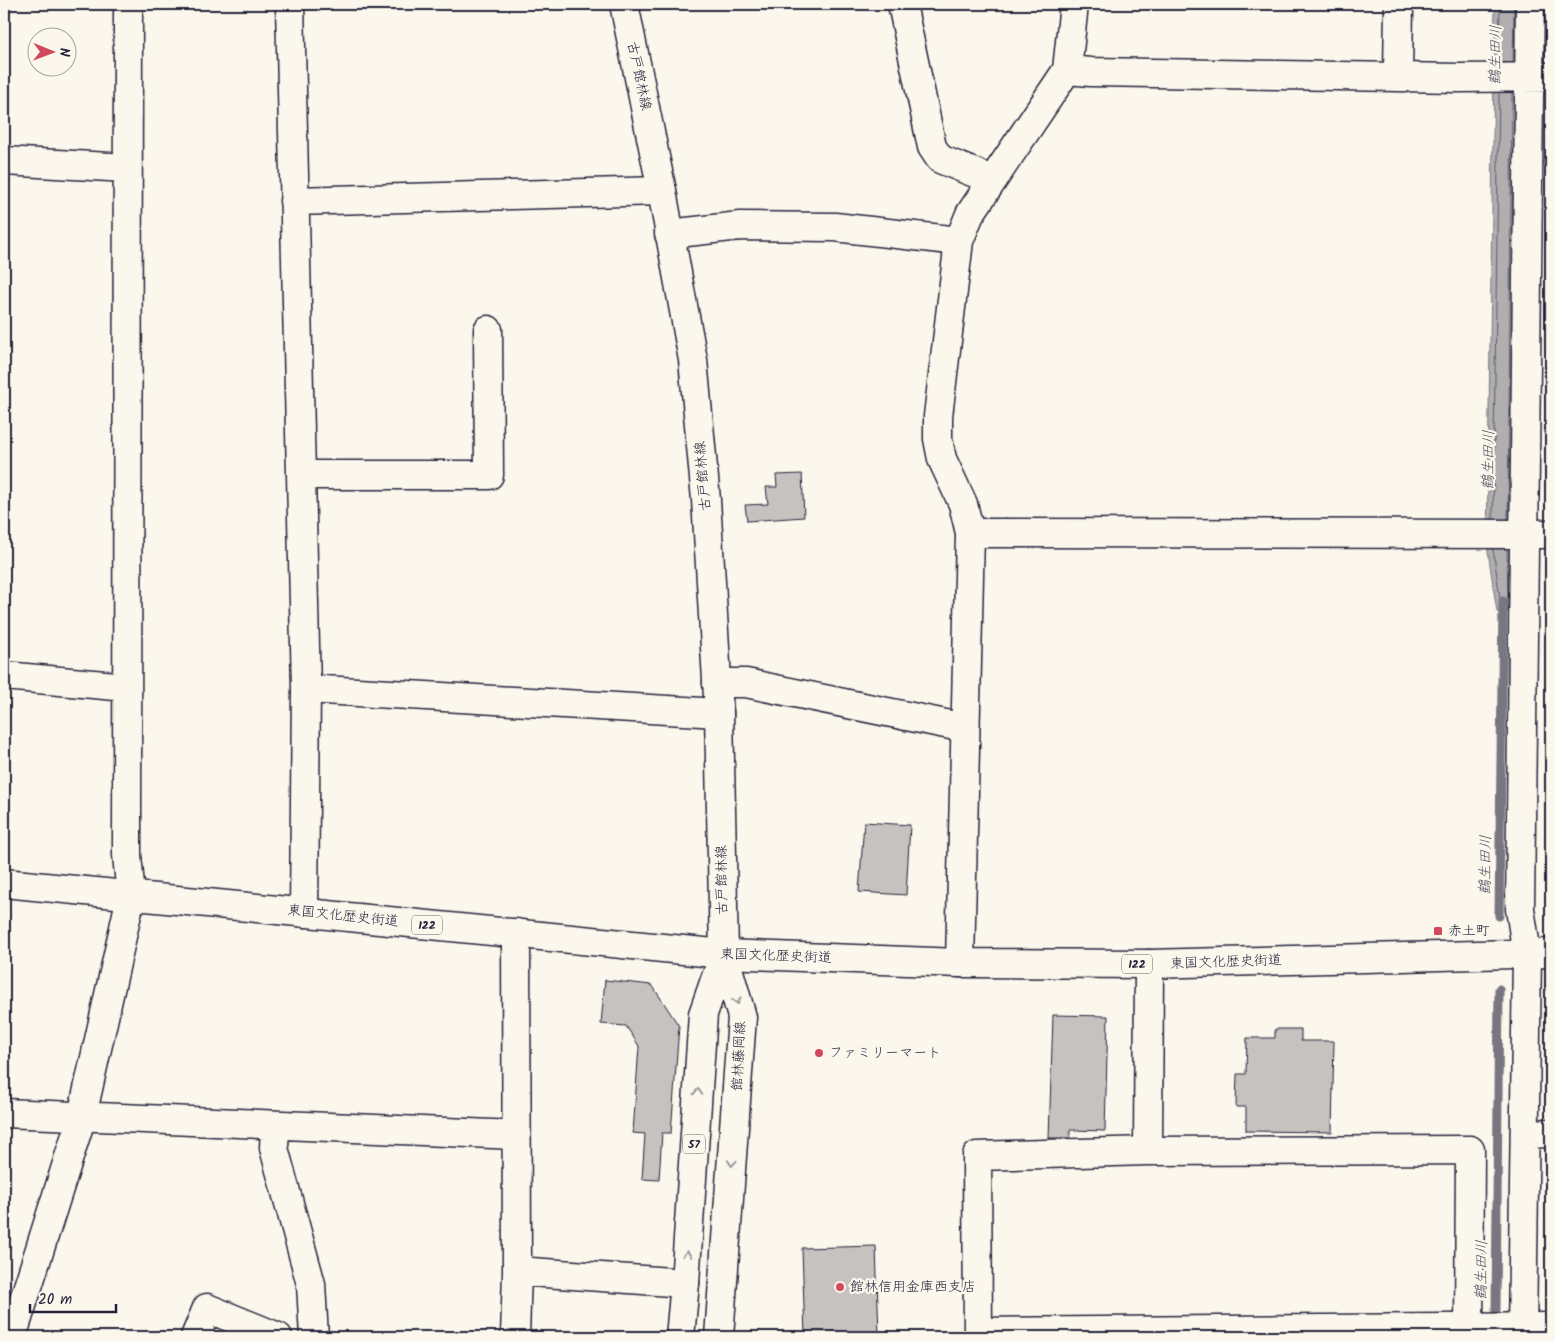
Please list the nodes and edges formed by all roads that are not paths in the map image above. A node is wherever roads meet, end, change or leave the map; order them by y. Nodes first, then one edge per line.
1 (128, 4) edge
2 (290, 4) edge
3 (624, 4) edge
4 (902, 4) edge
5 (1074, 4) edge
6 (1398, 4) edge
7 (1530, 4) edge
8 (1067, 70) junction
9 (1398, 76) junction
10 (1540, 77) edge
11 (4, 161) edge
12 (127, 168) junction
13 (992, 180) junction
14 (662, 192) junction
15 (294, 201) junction
16 (669, 234) junction
17 (959, 241) junction
18 (488, 330) dead end
19 (300, 475) junction
20 (970, 533) junction
21 (1525, 534) junction
22 (1551, 534) edge
23 (6, 671) edge
24 (717, 683) junction
25 (127, 687) junction
26 (306, 689) junction
27 (719, 713) junction
28 (965, 728) junction
29 (4, 883) edge
30 (131, 896) junction
31 (304, 913) junction
32 (516, 933) junction
33 (1539, 953) edge
34 (724, 954) junction
35 (960, 963) junction
36 (1149, 964) junction
37 (4, 1113) edge
38 (82, 1116) junction
39 (275, 1125) junction
40 (1538, 1133) edge
41 (516, 1135) junction
42 (1148, 1151) junction
43 (517, 1271) junction
44 (685, 1282) junction
45 (1551, 1327) edge
46 (1522, 1332) edge
47 (1469, 1333) edge
48 (1156, 1334) edge
49 (978, 1335) edge
50 (12, 1337) edge
51 (195, 1337) edge
52 (278, 1337) edge
53 (314, 1337) edge
54 (515, 1337) edge
55 (680, 1337) edge
56 (719, 1337) edge

1 - 12 main road
2 - 15 main road
3 - 14 main road, 古戸館林線
4 - 13 main road
5 - 8 main road
6 - 9 main road
7 - 10 main road
8 - 9 main road
8 - 13 main road
9 - 10 main road
10 - 21 main road
11 - 12 main road
12 - 25 main road
13 - 17 main road
14 - 15 main road
14 - 16 main road, 古戸館林線
15 - 19 main road
16 - 17 main road
16 - 24 main road, 古戸館林線
17 - 20 main road
18 - 19 main road
19 - 26 main road
20 - 21 main road
20 - 28 main road
21 - 22 main road
21 - 33 main road
23 - 25 main road
24 - 27 main road, 古戸館林線
24 - 28 main road
25 - 30 main road
26 - 27 main road
26 - 31 main road
27 - 34 main road, 古戸館林線
28 - 35 main road
29 - 30 main road, 東国文化歴史街道 / 122
30 - 31 main road, 東国文化歴史街道 / 122
30 - 38 main road
31 - 32 main road, 東国文化歴史街道 / 122
32 - 34 main road, 東国文化歴史街道 / 122
32 - 41 main road
33 - 36 main road, 東国文化歴史街道 / 122
33 - 40 main road
34 - 35 main road, 東国文化歴史街道 / 122
44 -> 34 main road, 57
34 -> 56 main road, 館林藤岡線
35 - 36 main road, 東国文化歴史街道 / 122
36 - 42 main road
37 - 38 main road
38 - 39 main road
38 - 50 main road
39 - 41 main road
39 - 53 main road
40 - 46 main road
41 - 43 main road
42 - 47 main road
42 - 49 main road
43 - 44 main road
43 - 54 main road
44 - 55 main road, 57
45 - 46 main road
46 - 47 main road
47 - 48 main road
48 - 49 main road
51 - 52 main road

